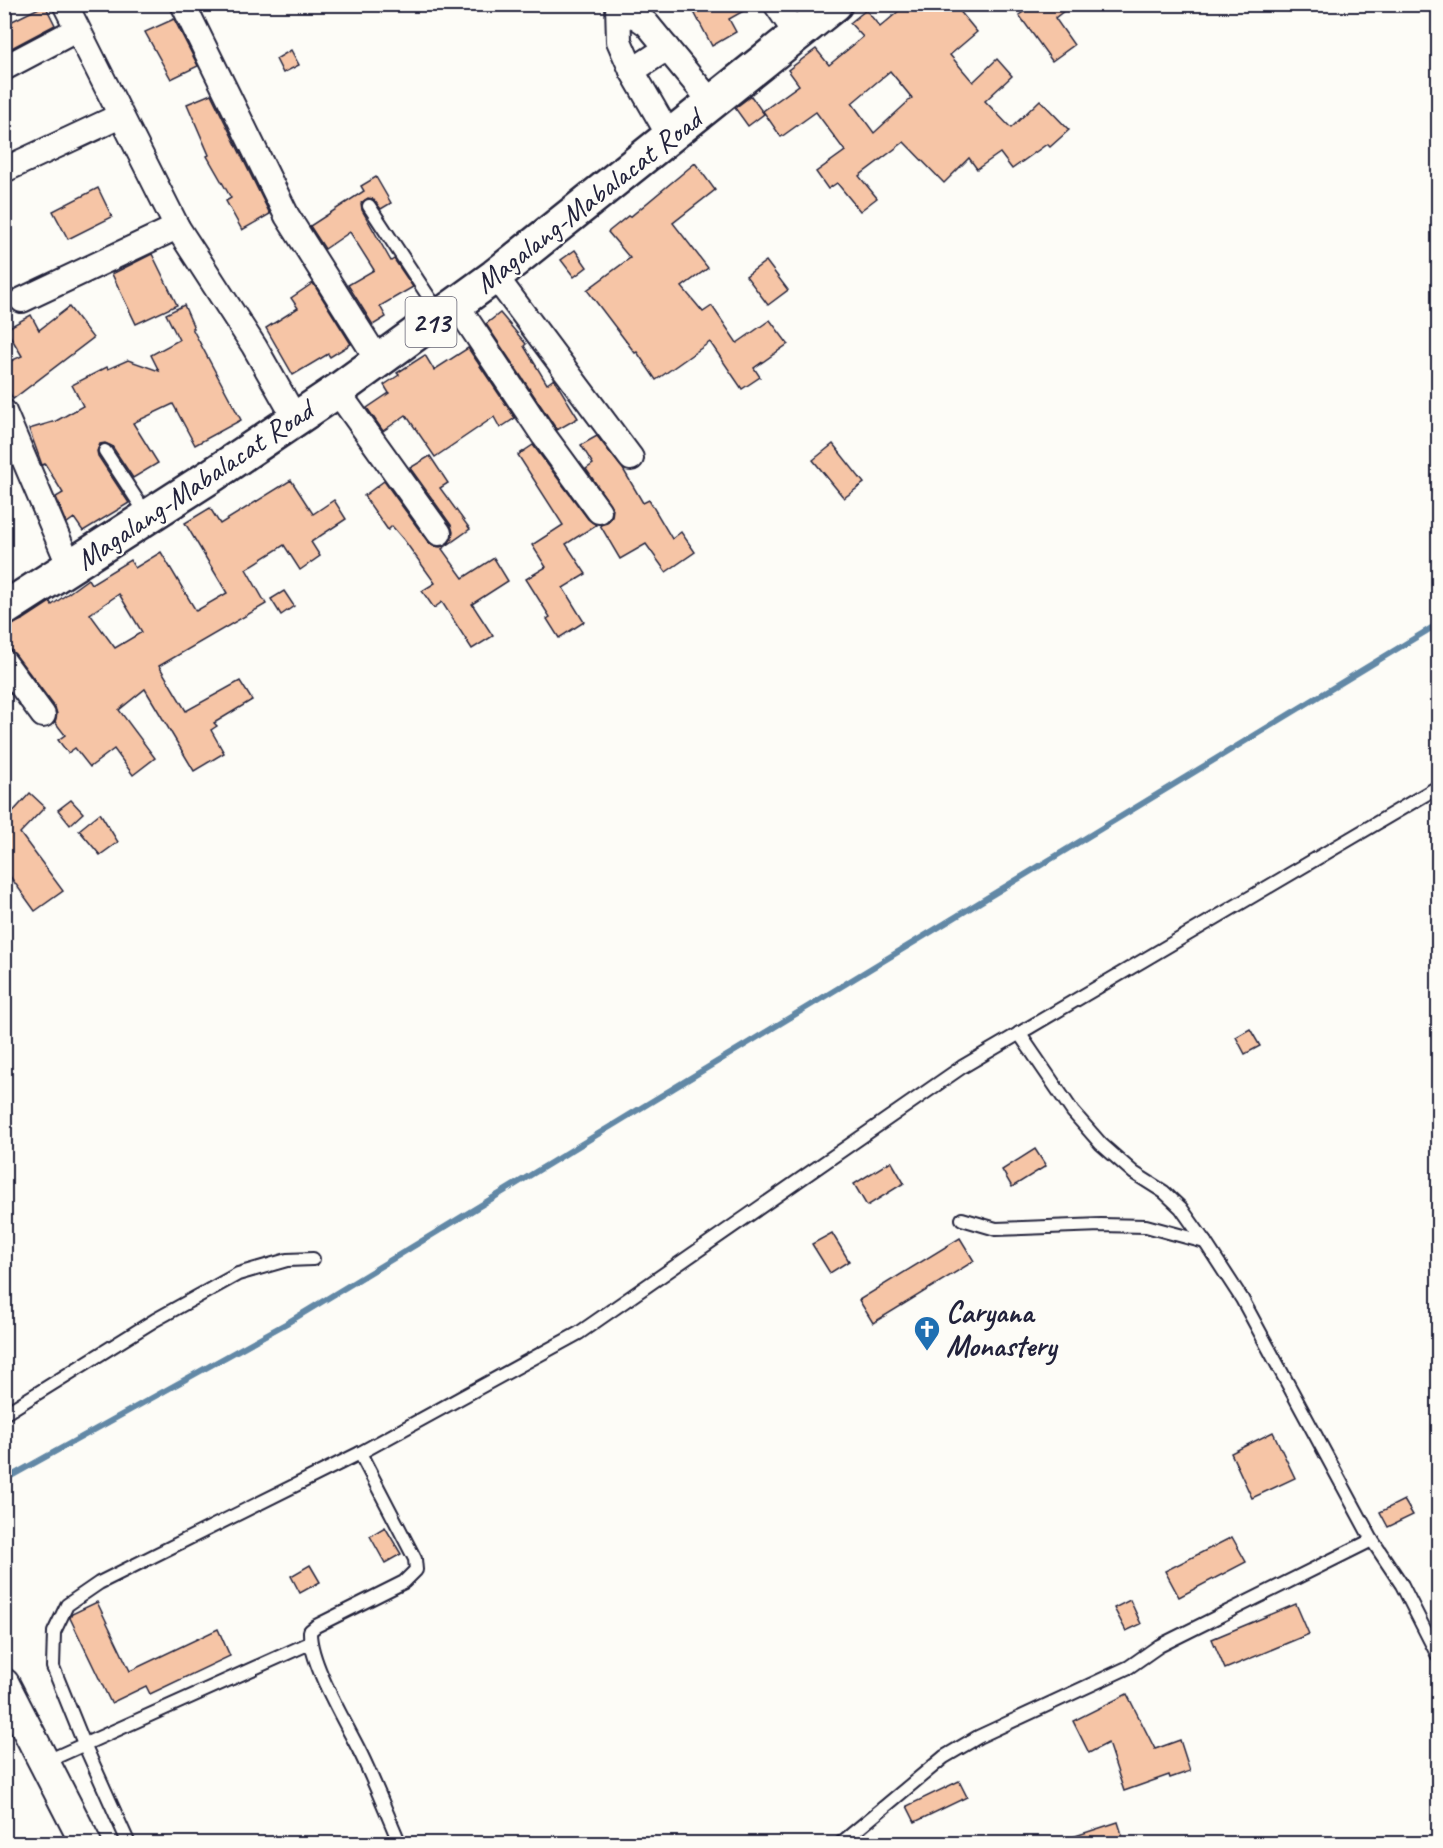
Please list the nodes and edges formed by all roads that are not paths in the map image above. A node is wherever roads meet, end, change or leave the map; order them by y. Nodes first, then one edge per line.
1 (65, 4) edge
2 (183, 4) edge
3 (618, 4) edge
4 (776, 4) edge
5 (835, 4) edge
6 (76, 30) junction
7 (797, 34) junction
8 (667, 48) junction
9 (4, 68) edge
10 (633, 71) junction
11 (712, 103) junction
12 (120, 116) junction
13 (670, 137) junction
14 (4, 170) edge
15 (369, 207) dead end
16 (177, 227) junction
17 (495, 276) junction
18 (22, 300) dead end
19 (448, 309) junction
20 (378, 360) junction
21 (337, 391) junction
22 (4, 412) edge
23 (295, 418) junction
24 (105, 451) dead end
25 (632, 458) dead end
26 (599, 511) dead end
27 (149, 517) junction
28 (439, 533) dead end
29 (70, 567) junction
30 (4, 609) edge
31 (4, 662) edge
32 (43, 715) dead end
33 (1438, 787) edge
34 (1019, 1033) junction
35 (963, 1219) dead end
36 (1205, 1242) junction
37 (313, 1259) dead end
38 (4, 1414) edge
39 (360, 1453) junction
40 (1372, 1540) junction
41 (309, 1643) junction
42 (1438, 1656) edge
43 (4, 1684) edge
44 (85, 1746) junction
45 (45, 1762) junction
46 (86, 1844) edge
47 (129, 1844) edge
48 (400, 1844) edge
49 (840, 1844) edge

1 - 6 street
2 - 20 street
3 - 8 street
3 - 10 street
4 - 7 street
5 - 7 main road, Magalang-Mabalacat Road / 213
6 - 9 street
6 - 12 street
7 - 11 main road, Magalang-Mabalacat Road / 213
8 - 10 street
8 - 11 street
10 - 13 street
11 - 13 main road, Magalang-Mabalacat Road / 213
12 - 14 street
12 - 16 street
13 - 17 main road, Magalang-Mabalacat Road / 213
15 - 19 lane
16 - 18 street
16 - 23 street
17 - 19 main road, Magalang-Mabalacat Road / 213
17 - 25 street
19 - 20 main road, Magalang-Mabalacat Road / 213
19 - 26 street
20 - 21 main road, Magalang-Mabalacat Road / 213
21 - 23 main road, Magalang-Mabalacat Road / 213
21 - 28 street
22 - 29 street
23 - 27 main road, Magalang-Mabalacat Road / 213
24 - 27 lane
27 - 29 main road, Magalang-Mabalacat Road / 213
29 - 30 main road, Magalang-Mabalacat Road / 213
31 - 32 street
33 - 34 lane
34 - 36 lane
34 - 39 lane
35 - 36 lane
36 - 40 lane
37 - 38 lane
39 - 41 lane
39 - 44 lane
40 - 42 lane
40 - 49 lane
41 - 44 lane
41 - 48 lane
43 - 45 street
44 - 45 lane
44 - 47 lane
45 - 46 street

